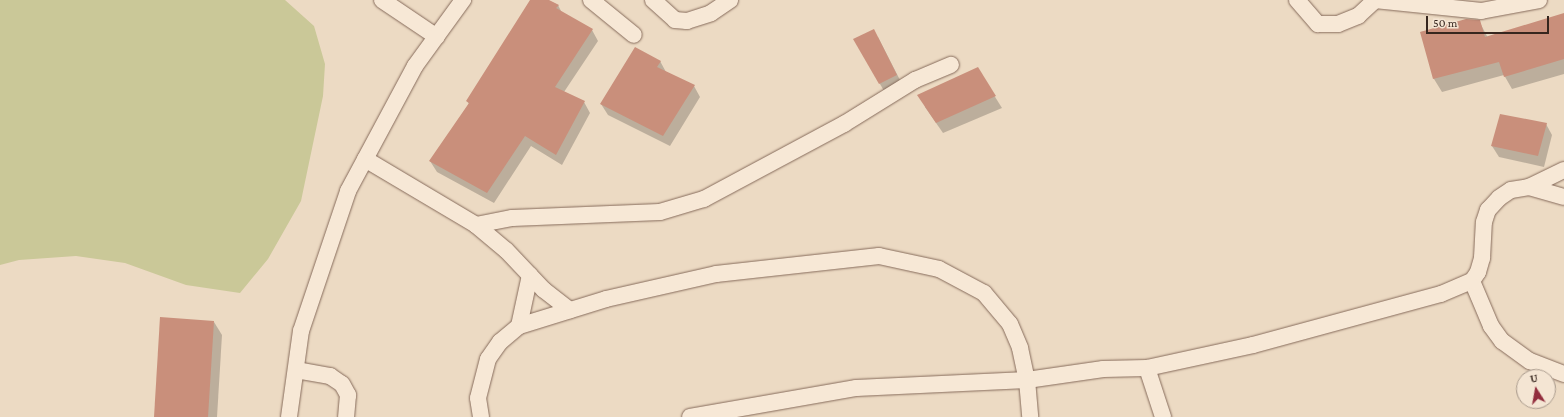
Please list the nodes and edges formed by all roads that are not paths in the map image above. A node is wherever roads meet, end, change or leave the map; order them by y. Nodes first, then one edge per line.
1 (463, 0) edge
2 (591, 0) edge
3 (653, 0) edge
4 (730, 0) edge
5 (1297, 0) edge
6 (1375, 0) edge
7 (1539, 0) edge
8 (388, 2) edge
9 (634, 35) dead end
10 (437, 37) junction
11 (952, 65) dead end
12 (365, 159) junction
13 (1564, 170) edge
14 (1529, 187) junction
15 (1564, 197) edge
16 (476, 226) junction
17 (530, 275) junction
18 (1472, 281) junction
19 (570, 310) junction
20 (519, 326) junction
21 (1147, 368) junction
22 (296, 370) junction
23 (1564, 374) edge
24 (1027, 380) junction
25 (289, 417) edge
26 (346, 417) edge
27 (481, 417) edge
28 (690, 417) edge
29 (1030, 417) edge
30 (1163, 417) edge

1 - 10 street
2 - 9 street
3 - 4 street
5 - 6 street
6 - 7 street
8 - 10 street
10 - 12 street
11 - 16 street
12 - 16 street
12 - 22 street
13 - 14 street
14 - 15 street
14 - 18 street
16 - 17 street
17 - 19 street
17 - 20 street
18 - 21 street
18 - 23 street
19 - 20 street
19 - 24 street
20 - 27 street
21 - 24 street
21 - 30 street
22 - 25 street
22 - 26 street
24 - 28 street
24 - 29 street

